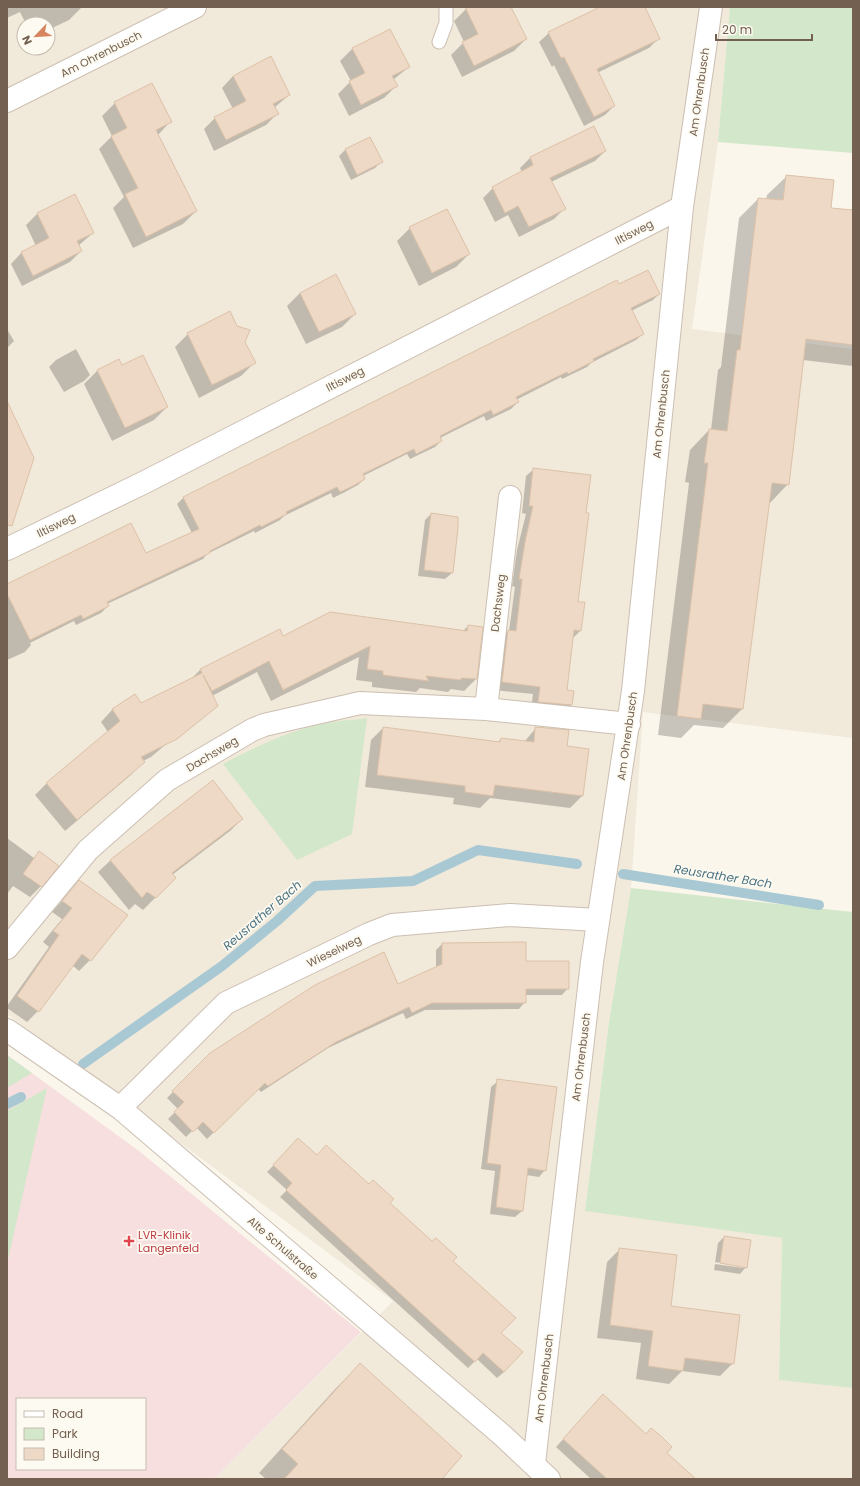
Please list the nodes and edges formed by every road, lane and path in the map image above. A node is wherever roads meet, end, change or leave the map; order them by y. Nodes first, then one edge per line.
1 (195, 7) edge
2 (446, 7) edge
3 (711, 7) edge
4 (439, 42) dead end
5 (7, 101) edge
6 (682, 207) junction
7 (510, 497) dead end
8 (7, 549) edge
9 (486, 709) junction
10 (629, 724) junction
11 (598, 920) junction
12 (7, 948) edge
13 (7, 1030) edge
14 (120, 1108) junction
15 (534, 1464) junction
16 (549, 1479) edge

1 - 5 street, Am Ohrenbusch
2 - 4 lane
3 - 6 street, Am Ohrenbusch
6 - 8 street, Iltisweg
6 - 10 street, Am Ohrenbusch
7 - 9 street, Dachsweg
9 - 10 street, Dachsweg
9 - 12 street, Dachsweg
10 - 11 street, Am Ohrenbusch
11 - 14 street, Wieselweg
11 - 15 street, Am Ohrenbusch
13 - 14 street, Alte Schulstraße
14 - 15 street, Alte Schulstraße
15 - 16 street, Alte Schulstraße

